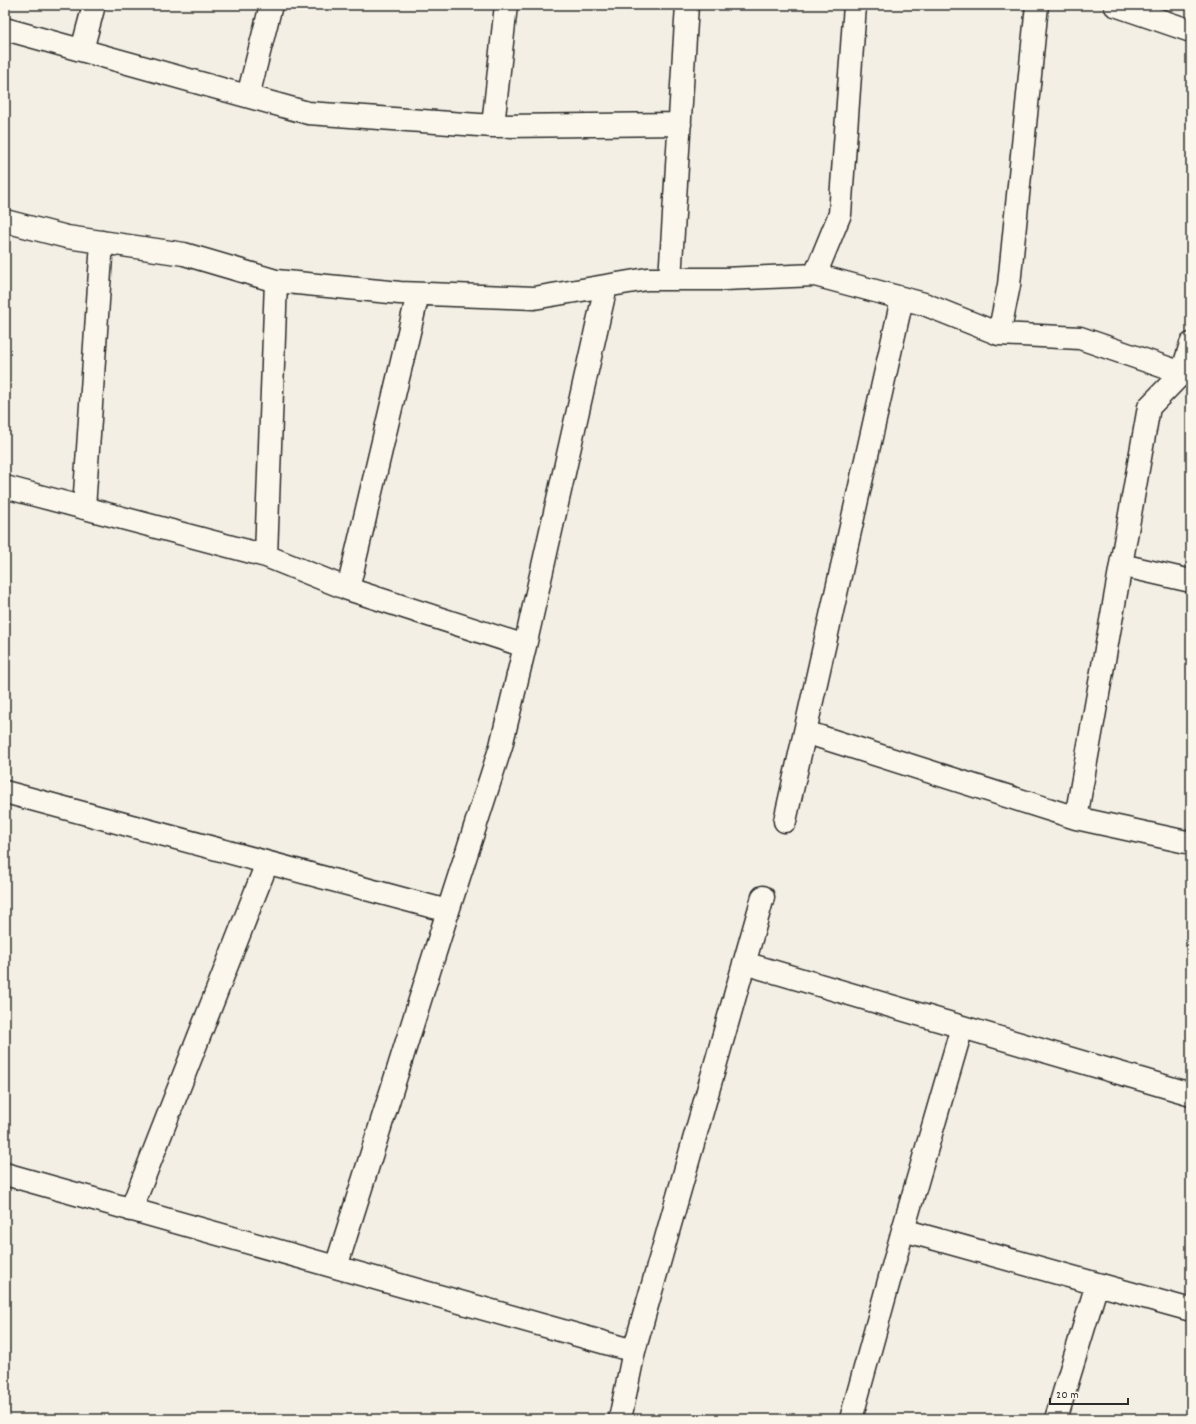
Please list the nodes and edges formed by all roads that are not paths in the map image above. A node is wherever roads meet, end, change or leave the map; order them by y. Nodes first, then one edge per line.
1 (94, 5) edge
2 (271, 5) edge
3 (506, 5) edge
4 (687, 5) edge
5 (855, 5) edge
6 (1037, 5) edge
7 (1115, 5) edge
8 (5, 29) edge
9 (1191, 31) edge
10 (82, 50) junction
11 (248, 96) junction
12 (680, 124) junction
13 (493, 126) junction
14 (5, 221) edge
15 (102, 242) junction
16 (815, 275) junction
17 (670, 279) junction
18 (276, 281) junction
19 (606, 286) junction
20 (418, 294) junction
21 (902, 299) junction
22 (999, 334) junction
23 (1191, 344) edge
24 (1186, 375) edge
25 (5, 487) edge
26 (84, 508) junction
27 (266, 556) junction
28 (1121, 565) junction
29 (1191, 581) edge
30 (348, 589) junction
31 (525, 646) junction
32 (805, 732) junction
33 (7, 799) edge
34 (1076, 818) junction
35 (785, 821) dead end
36 (1191, 844) edge
37 (267, 863) junction
38 (763, 897) dead end
39 (448, 911) junction
40 (744, 963) junction
41 (962, 1027) junction
42 (1191, 1094) edge
43 (5, 1174) edge
44 (131, 1210) junction
45 (903, 1230) junction
46 (336, 1267) junction
47 (1096, 1284) junction
48 (1191, 1310) edge
49 (634, 1351) junction
50 (620, 1419) edge
51 (851, 1419) edge
52 (1056, 1419) edge

1 - 10 street
2 - 11 street
3 - 13 street
4 - 12 street
5 - 16 street
6 - 22 street
7 - 9 street
8 - 10 street
10 - 11 street
11 - 13 street
12 - 13 street
12 - 17 street
14 - 15 street
15 - 18 street
15 - 26 street
16 - 17 street
16 - 21 street
17 - 19 street
18 - 20 street
18 - 27 street
19 - 20 street
19 - 31 street
20 - 30 street
21 - 22 street
21 - 32 street
22 - 24 street
23 - 24 street
24 - 28 street
25 - 26 street
26 - 27 street
27 - 30 street
28 - 29 street
28 - 34 street
30 - 31 street
31 - 39 street
32 - 34 street
32 - 35 street
33 - 37 street
34 - 36 street
37 - 39 street
37 - 44 street
38 - 40 street
39 - 46 street
40 - 41 street
40 - 49 street
41 - 42 street
41 - 45 street
43 - 44 street
44 - 46 street
45 - 47 street
45 - 51 street
46 - 49 street
47 - 48 street
47 - 52 street
49 - 50 street

